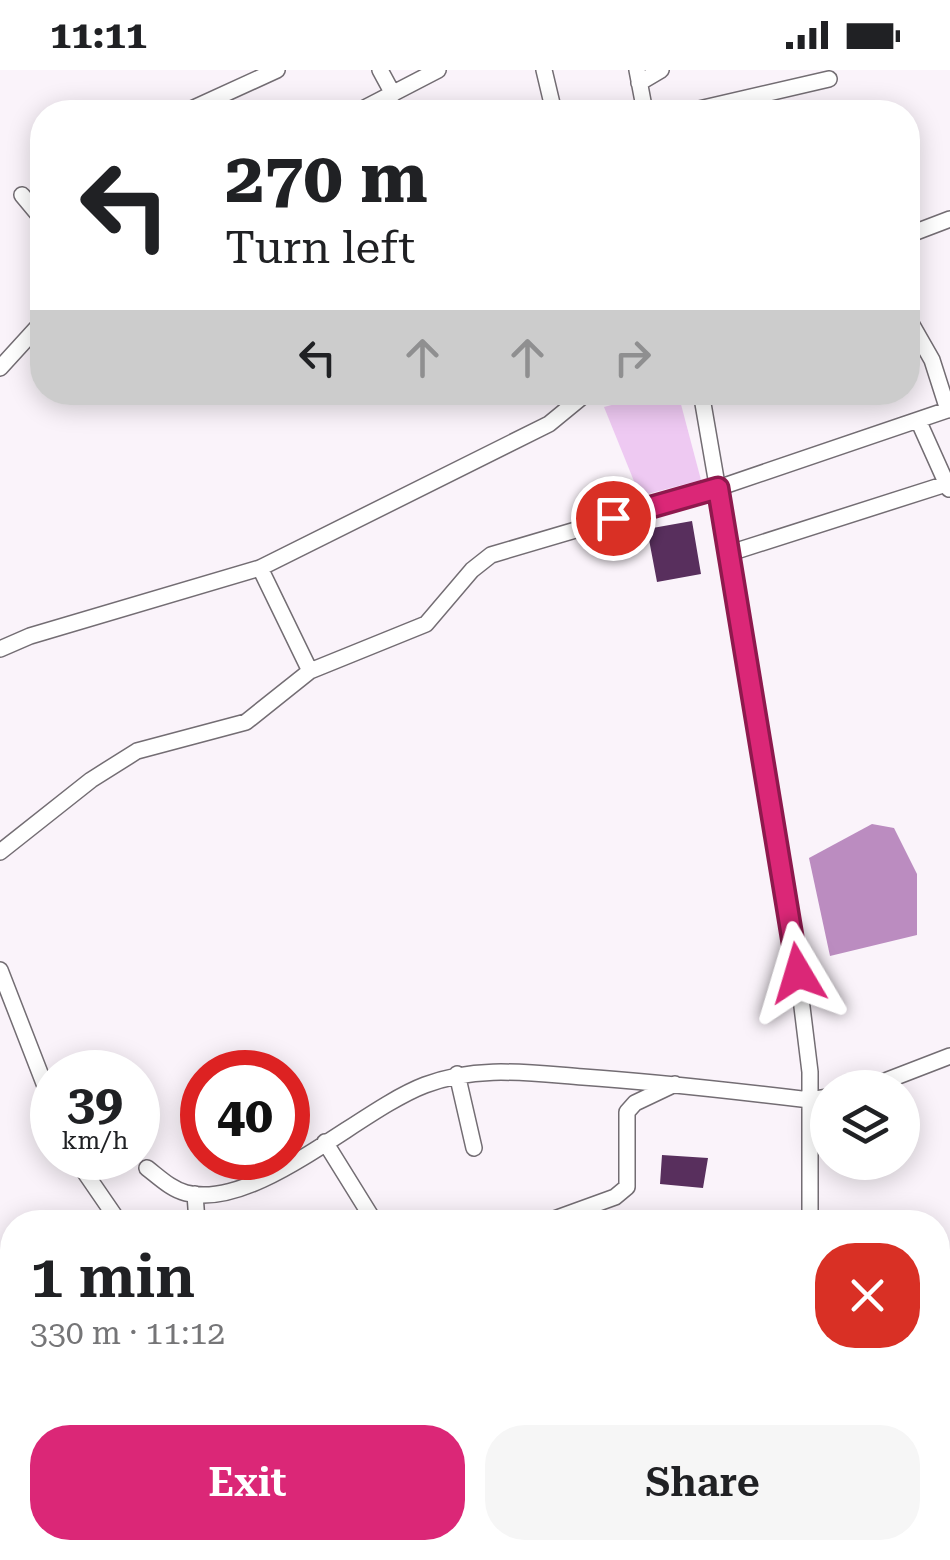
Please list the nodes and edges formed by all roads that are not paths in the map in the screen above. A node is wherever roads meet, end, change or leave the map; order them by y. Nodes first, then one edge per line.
1 (277, 70) edge
2 (380, 70) edge
3 (438, 70) edge
4 (544, 70) edge
5 (661, 70) edge
6 (638, 76) edge
7 (829, 78) dead end
8 (393, 94) junction
9 (211, 100) edge
10 (381, 100) edge
11 (551, 100) edge
12 (736, 100) edge
13 (22, 195) dead end
14 (30, 205) edge
15 (950, 219) edge
16 (920, 230) edge
17 (30, 335) edge
18 (920, 339) edge
19 (0, 368) edge
20 (572, 405) edge
21 (702, 405) edge
22 (949, 409) edge
23 (918, 420) junction
24 (948, 487) edge
25 (718, 488) junction
26 (730, 553) junction
27 (260, 568) junction
28 (0, 649) edge
29 (310, 670) junction
30 (0, 852) edge
31 (0, 970) edge
32 (31, 1050) edge
33 (950, 1056) edge
34 (914, 1070) edge
35 (458, 1074) junction
36 (676, 1083) junction
37 (810, 1100) joint
38 (326, 1142) junction
39 (474, 1148) dead end
40 (160, 1178) edge
41 (90, 1180) edge
42 (810, 1180) edge
43 (195, 1194) junction
44 (110, 1210) edge
45 (196, 1210) edge
46 (368, 1210) edge
47 (581, 1210) edge
48 (810, 1210) edge

1 - 9 street
2 - 8 street
3 - 8 street
4 - 11 street
5 - 6 street
7 - 12 street
8 - 10 street
13 - 14 street
15 - 16 street
17 - 19 street
18 - 22 street
20 - 27 street
21 - 25 street
22 - 23 street
23 - 24 street
23 - 25 street
24 - 26 street
25 - 26 street
25 - 29 street
26 - 37 street
27 - 28 street
27 - 29 street
29 - 30 street
31 - 32 street
33 - 34 street
35 - 36 street
35 - 38 street
35 - 39 street
36 - 37 street
36 - 47 street
38 - 43 street
38 - 46 street
40 - 43 street
41 - 44 street
42 - 48 street
43 - 45 street

